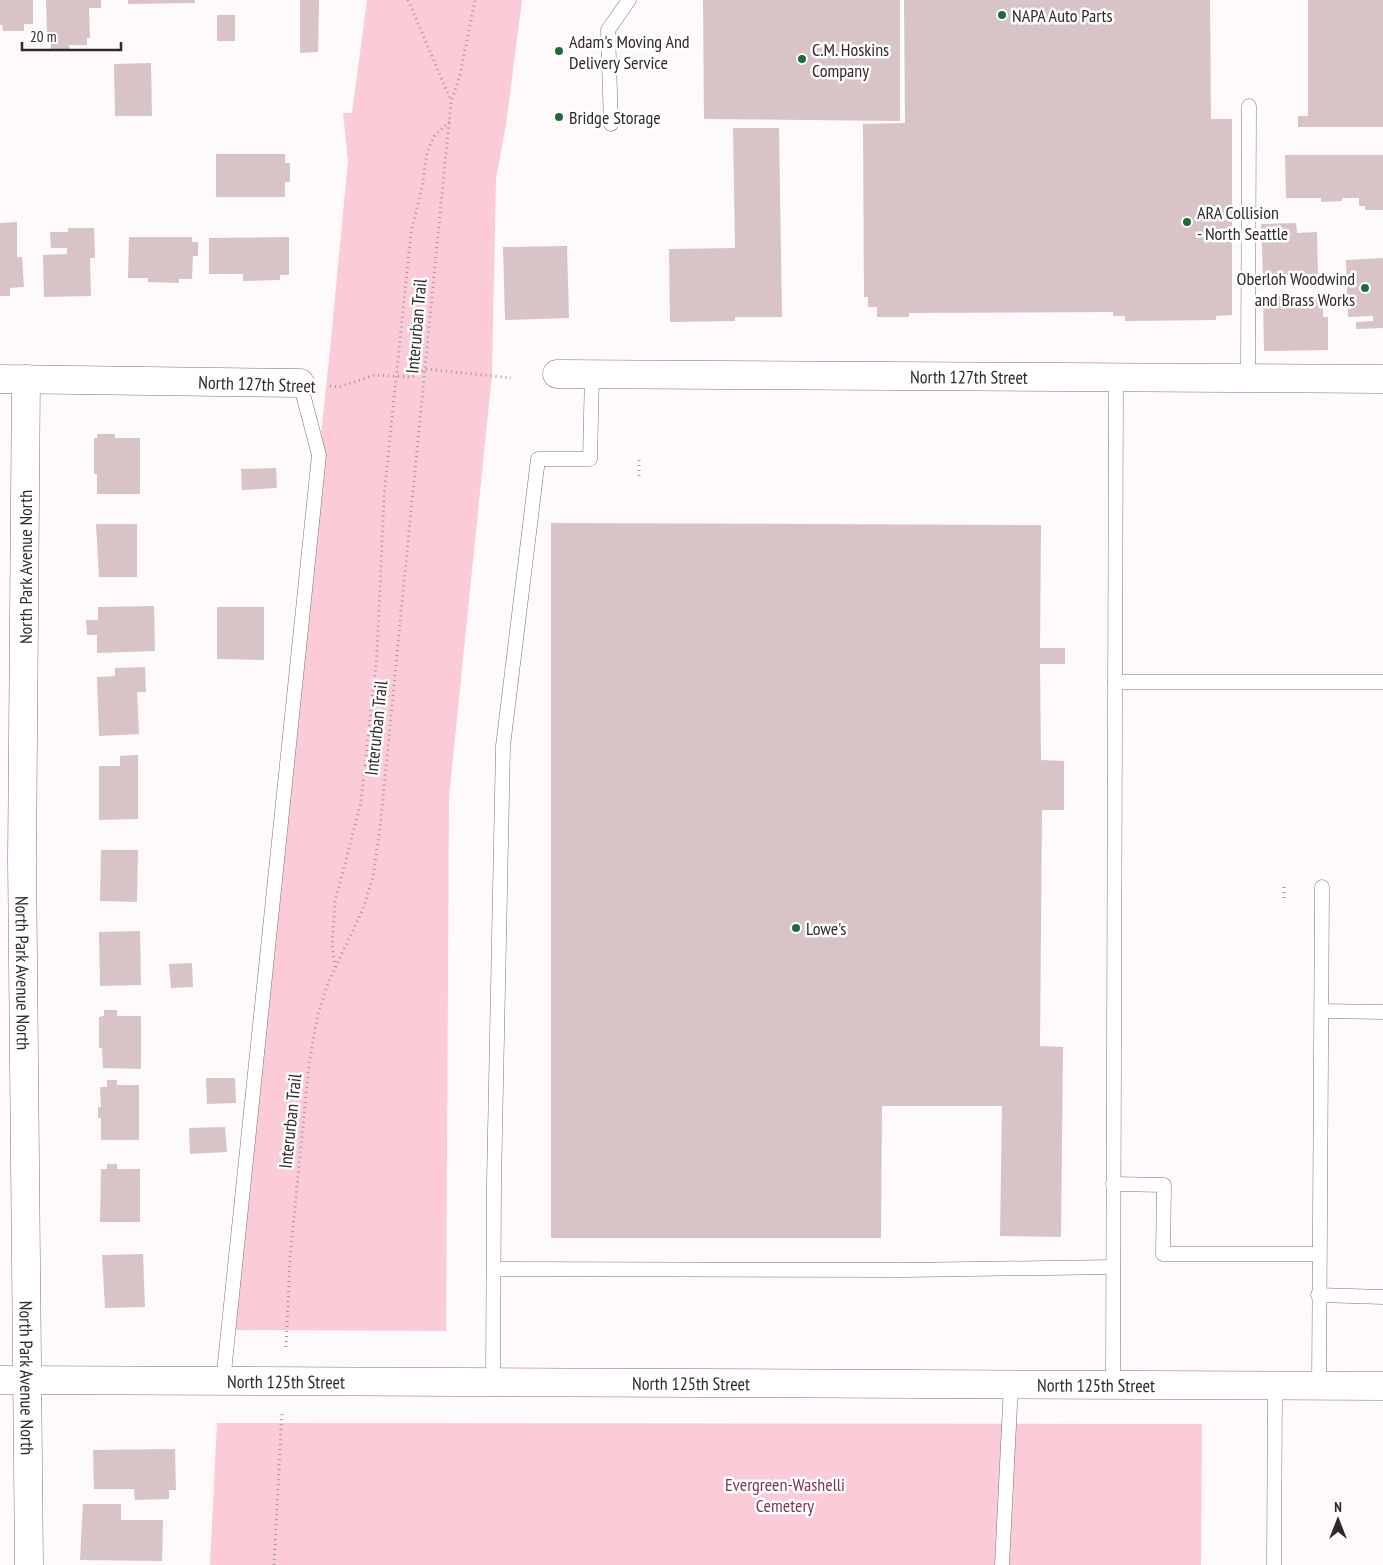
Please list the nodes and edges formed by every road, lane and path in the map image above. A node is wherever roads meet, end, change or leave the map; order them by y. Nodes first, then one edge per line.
1 (408, 0) edge
2 (475, 0) edge
3 (629, 0) edge
4 (451, 102) junction
5 (1249, 106) dead end
6 (450, 122) junction
7 (610, 124) dead end
8 (426, 370) junction
9 (557, 374) dead end
10 (592, 374) junction
11 (398, 376) junction
12 (1116, 376) junction
13 (510, 378) dead end
14 (1248, 378) junction
15 (13, 379) edge
16 (1383, 379) edge
17 (300, 383) junction
18 (639, 460) dead end
19 (639, 476) dead end
20 (1115, 682) junction
21 (1383, 682) edge
22 (1284, 887) dead end
23 (1322, 887) dead end
24 (1284, 902) dead end
25 (335, 968) junction
26 (1322, 1011) junction
27 (1383, 1012) edge
28 (1113, 1184) junction
29 (1319, 1254) junction
30 (1113, 1267) junction
31 (494, 1269) junction
32 (1318, 1295) junction
33 (1383, 1297) edge
34 (286, 1347) dead end
35 (0, 1380) edge
36 (27, 1380) junction
37 (223, 1382) junction
38 (493, 1384) junction
39 (1011, 1385) junction
40 (1113, 1386) junction
41 (1276, 1386) junction
42 (1319, 1386) junction
43 (1383, 1386) edge
44 (282, 1411) dead end
45 (29, 1565) edge
46 (274, 1565) edge
47 (1002, 1565) edge
48 (1274, 1565) edge

1 - 4 path, Interurban Trail
2 - 4 path, Interurban Trail
3 - 7 lane
4 - 6 path, Interurban Trail
5 - 14 lane
6 - 8 path, Interurban Trail
6 - 11 path
8 - 11 path, North 127th Street
8 - 13 path, North 127th Street
8 - 25 path, Interurban Trail
9 - 10 street, North 127th Street
10 - 12 street, North 127th Street
10 - 31 lane
11 - 17 path, North 127th Street
11 - 25 path
12 - 14 street, North 127th Street
12 - 20 lane
14 - 16 street, North 127th Street
15 - 17 street, North 127th Street
15 - 36 street, North Park Avenue North
17 - 37 lane
18 - 19 path
20 - 21 lane
20 - 28 lane
22 - 24 path
23 - 26 lane
25 - 34 path, Interurban Trail
26 - 27 lane
26 - 29 lane
28 - 29 lane
28 - 30 lane
29 - 32 lane
30 - 31 lane
30 - 40 lane
31 - 38 lane
32 - 33 lane
32 - 42 lane
35 - 36 street, North 125th Street
36 - 37 street, North 125th Street
36 - 45 street, North Park Avenue North
37 - 38 street, North 125th Street
38 - 39 street, North 125th Street
39 - 40 street, North 125th Street
39 - 47 lane
40 - 41 street, North 125th Street
41 - 42 street, North 125th Street
41 - 48 lane
42 - 43 street, North 125th Street
44 - 46 path

